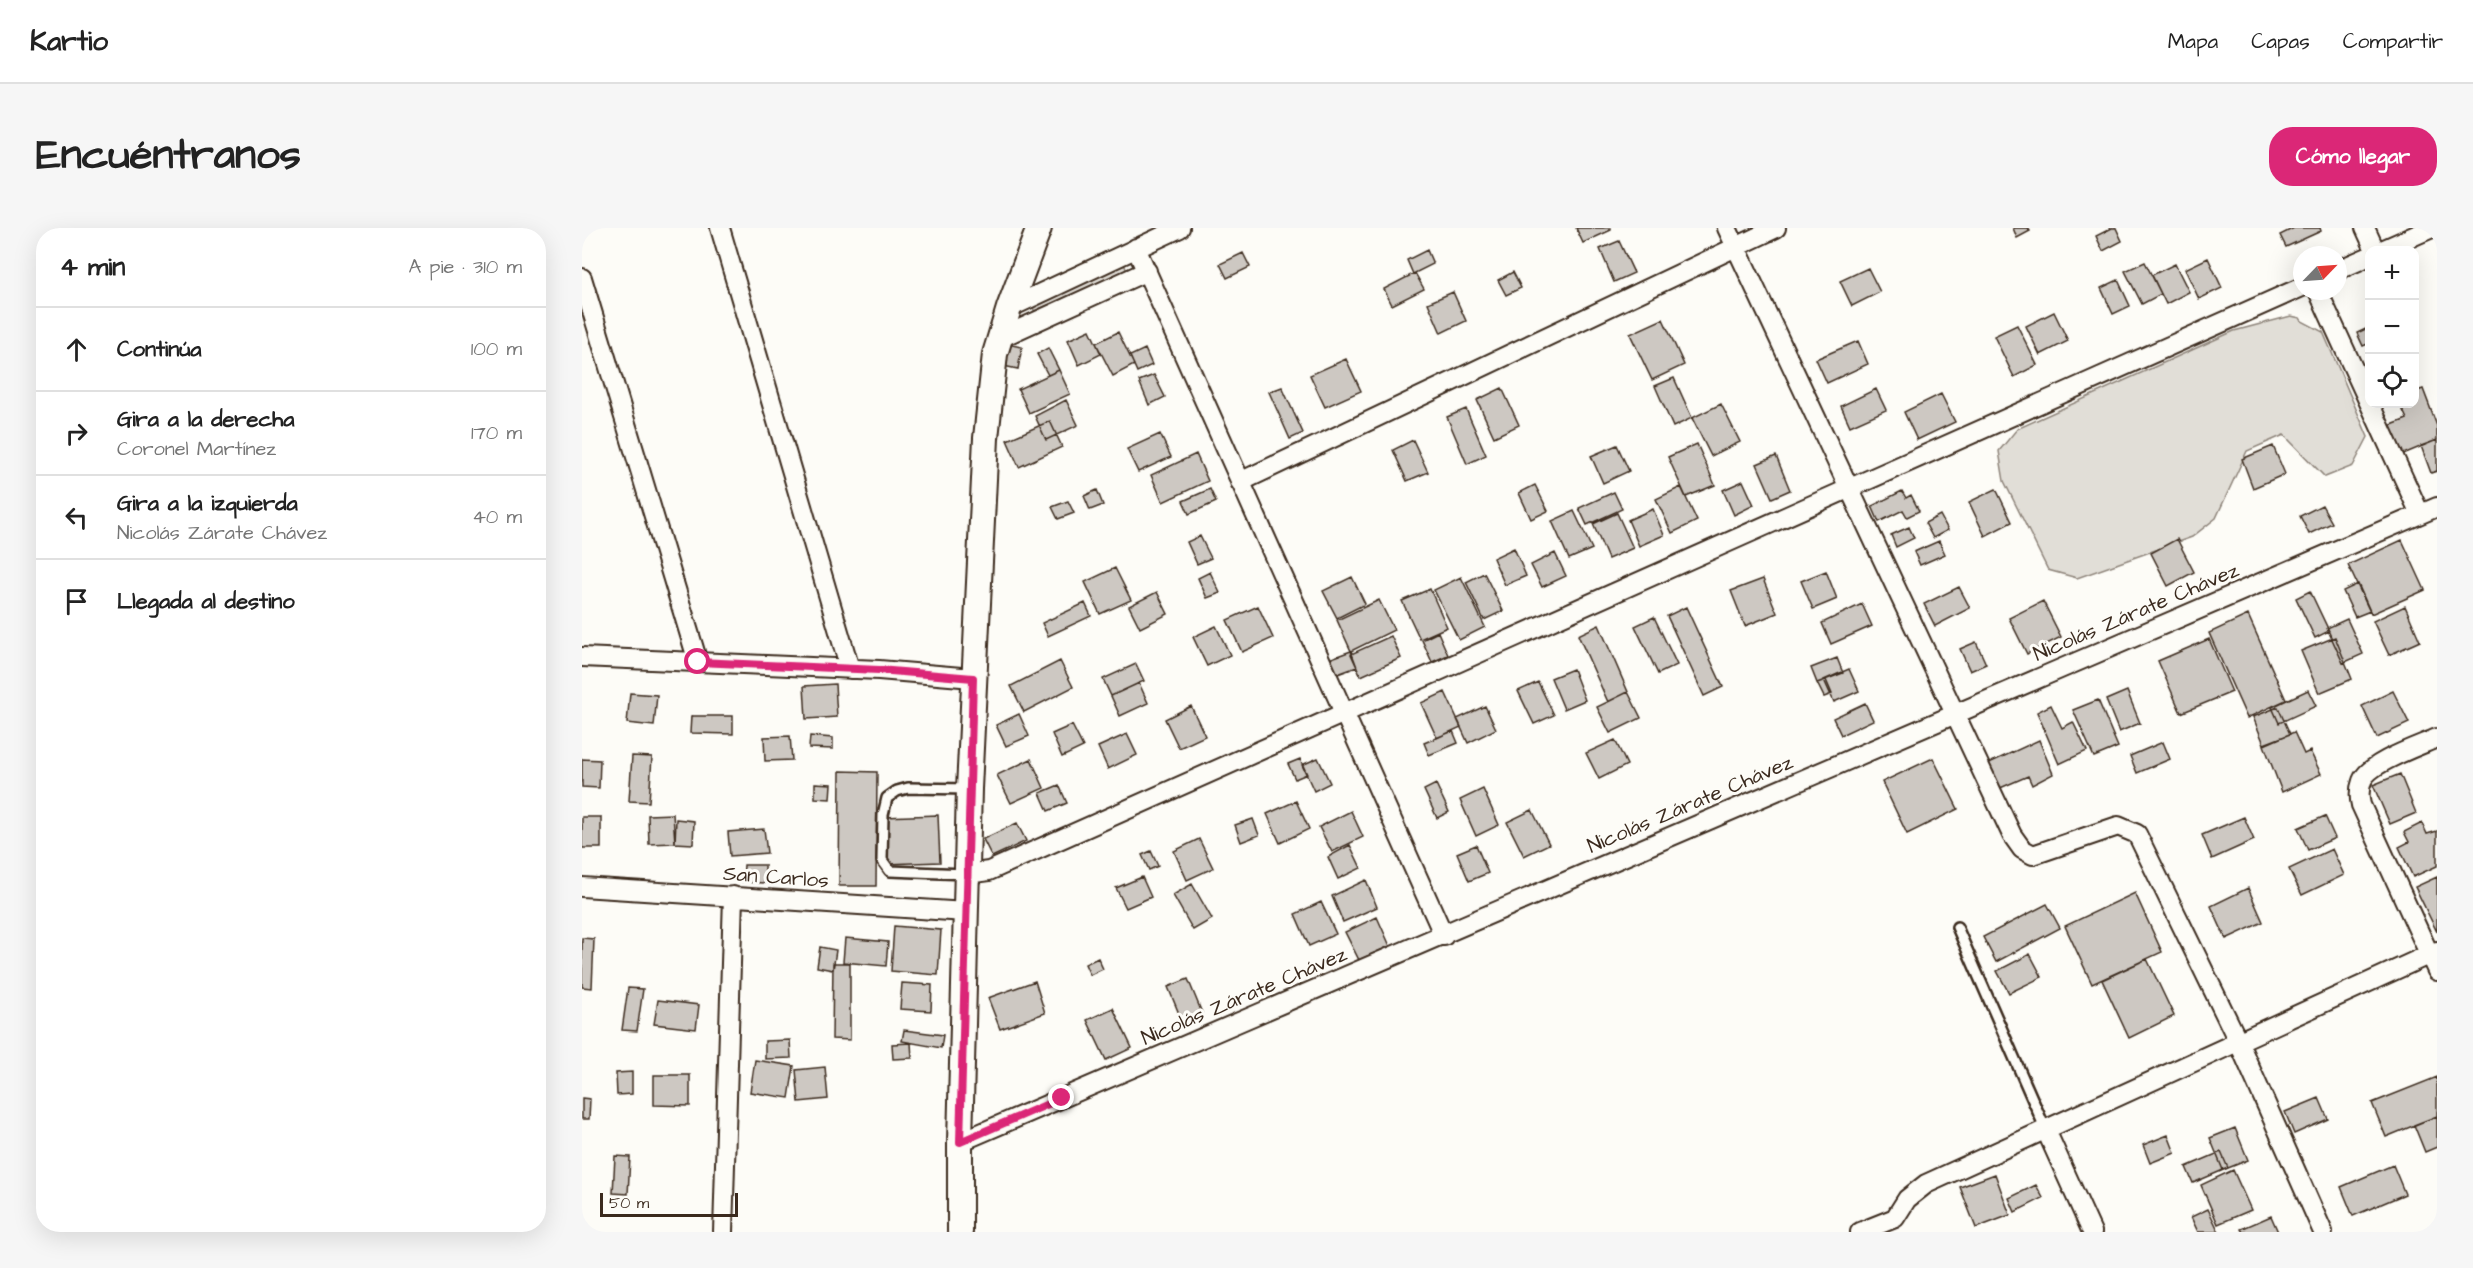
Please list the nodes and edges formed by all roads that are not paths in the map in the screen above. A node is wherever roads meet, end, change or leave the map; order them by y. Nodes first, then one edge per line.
1 (720, 228) edge
2 (1039, 228) edge
3 (1180, 228) edge
4 (1727, 228) edge
5 (1776, 228) edge
6 (2365, 228) edge
7 (2432, 228) edge
8 (2373, 246) edge
9 (2391, 246) edge
10 (1736, 247) junction
11 (1136, 248) junction
12 (2365, 258) edge
13 (2347, 266) edge
14 (1146, 271) junction
15 (582, 278) edge
16 (2293, 291) edge
17 (2322, 300) edge
18 (1009, 308) junction
19 (1000, 338) junction
20 (1240, 482) junction
21 (1850, 490) junction
22 (2437, 507) edge
23 (2420, 514) junction
24 (582, 657) edge
25 (698, 662) junction
26 (850, 669) junction
27 (973, 678) junction
28 (1345, 714) junction
29 (1955, 714) junction
30 (2437, 738) edge
31 (969, 789) junction
32 (967, 874) junction
33 (582, 887) edge
34 (733, 896) junction
35 (966, 912) junction
36 (1957, 927) dead end
37 (1444, 936) junction
38 (2434, 959) edge
39 (2238, 1041) junction
40 (2045, 1128) junction
41 (960, 1142) junction
42 (1897, 1225) edge
43 (723, 1232) edge
44 (960, 1232) edge
45 (1860, 1232) edge
46 (2092, 1232) edge
47 (2323, 1232) edge

1 - 26 street
2 - 18 main road
3 - 11 street
4 - 10 street
5 - 10 street
6 - 8 street
7 - 9 street
10 - 20 street
10 - 21 street
11 - 14 street
11 - 18 street
12 - 13 street
14 - 19 street
14 - 20 street
15 - 25 street
16 - 21 street
17 - 23 street
18 - 19 main road
19 - 27 main road
20 - 28 street
21 - 28 street
21 - 29 street
22 - 23 street, Nicolás Zárate Chávez
23 - 29 street, Nicolás Zárate Chávez
24 - 25 street
25 - 26 street
26 - 27 street
27 - 31 main road
28 - 32 street
28 - 37 street
29 - 37 street, Nicolás Zárate Chávez
29 - 39 street
30 - 38 street
31 - 32 main road
31 - 32 lane
32 - 35 main road
33 - 34 street, San Carlos
34 - 35 street, San Carlos
34 - 43 street
35 - 41 main road
36 - 40 lane
37 - 41 street, Nicolás Zárate Chávez
38 - 39 street
39 - 40 street
39 - 47 street
40 - 42 street
40 - 46 street
41 - 44 main road
42 - 45 street

